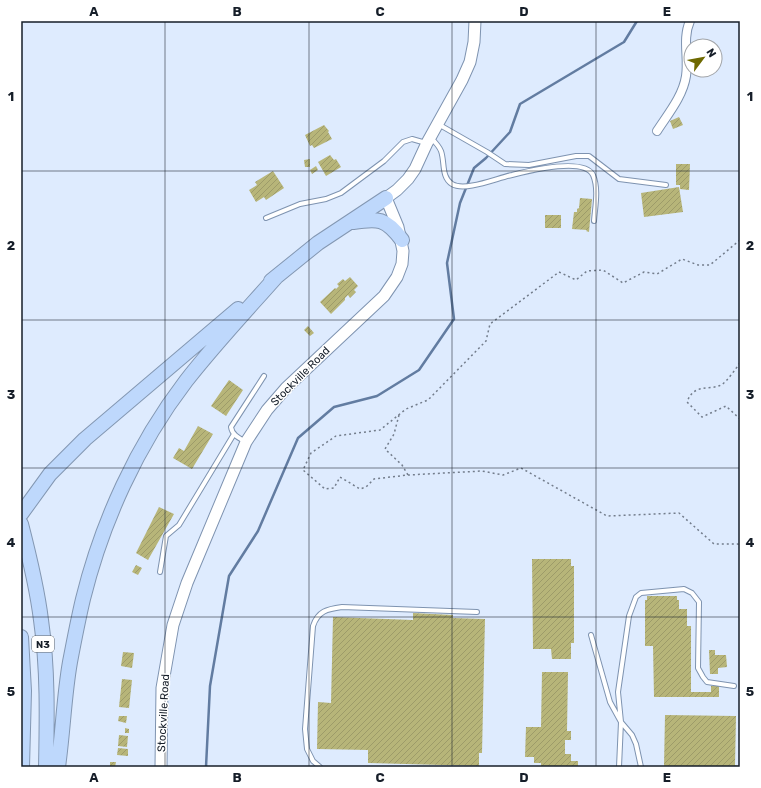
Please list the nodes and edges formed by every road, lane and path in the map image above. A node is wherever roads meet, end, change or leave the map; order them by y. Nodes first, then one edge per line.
1 (475, 21) edge
2 (690, 21) edge
3 (437, 124) junction
4 (657, 131) dead end
5 (429, 140) junction
6 (666, 185) dead end
7 (386, 198) junction
8 (266, 218) dead end
9 (594, 221) dead end
10 (348, 222) junction
11 (402, 240) junction
12 (740, 240) edge
13 (277, 276) junction
14 (740, 363) edge
15 (264, 376) dead end
16 (398, 415) junction
17 (740, 419) edge
18 (234, 434) junction
19 (246, 442) junction
20 (408, 475) junction
21 (21, 514) edge
22 (21, 524) edge
23 (740, 549) edge
24 (160, 572) dead end
25 (477, 612) dead end
26 (591, 635) dead end
27 (21, 637) edge
28 (734, 686) dead end
29 (620, 722) junction
30 (22, 767) edge
31 (46, 767) edge
32 (58, 767) edge
33 (160, 767) edge
34 (320, 767) edge
35 (619, 767) edge
36 (641, 767) edge

1 - 3 street
2 - 4 street
3 - 5 street
3 - 6 lane
5 - 7 street
5 - 8 lane
5 - 9 lane
7 - 10 highway
7 - 11 street, Stockville Road
10 - 11 highway
10 - 13 highway
11 - 19 street, Stockville Road
12 - 16 path
13 - 21 highway
13 - 32 highway
14 - 17 path
15 - 18 lane
16 - 20 path
16 - 20 path
18 - 19 lane
18 - 24 lane
19 - 33 street, Stockville Road
20 - 23 path
22 - 31 highway, N3
25 - 34 lane
26 - 29 lane
27 - 30 highway, N3
28 - 29 lane
29 - 35 lane
29 - 36 lane

